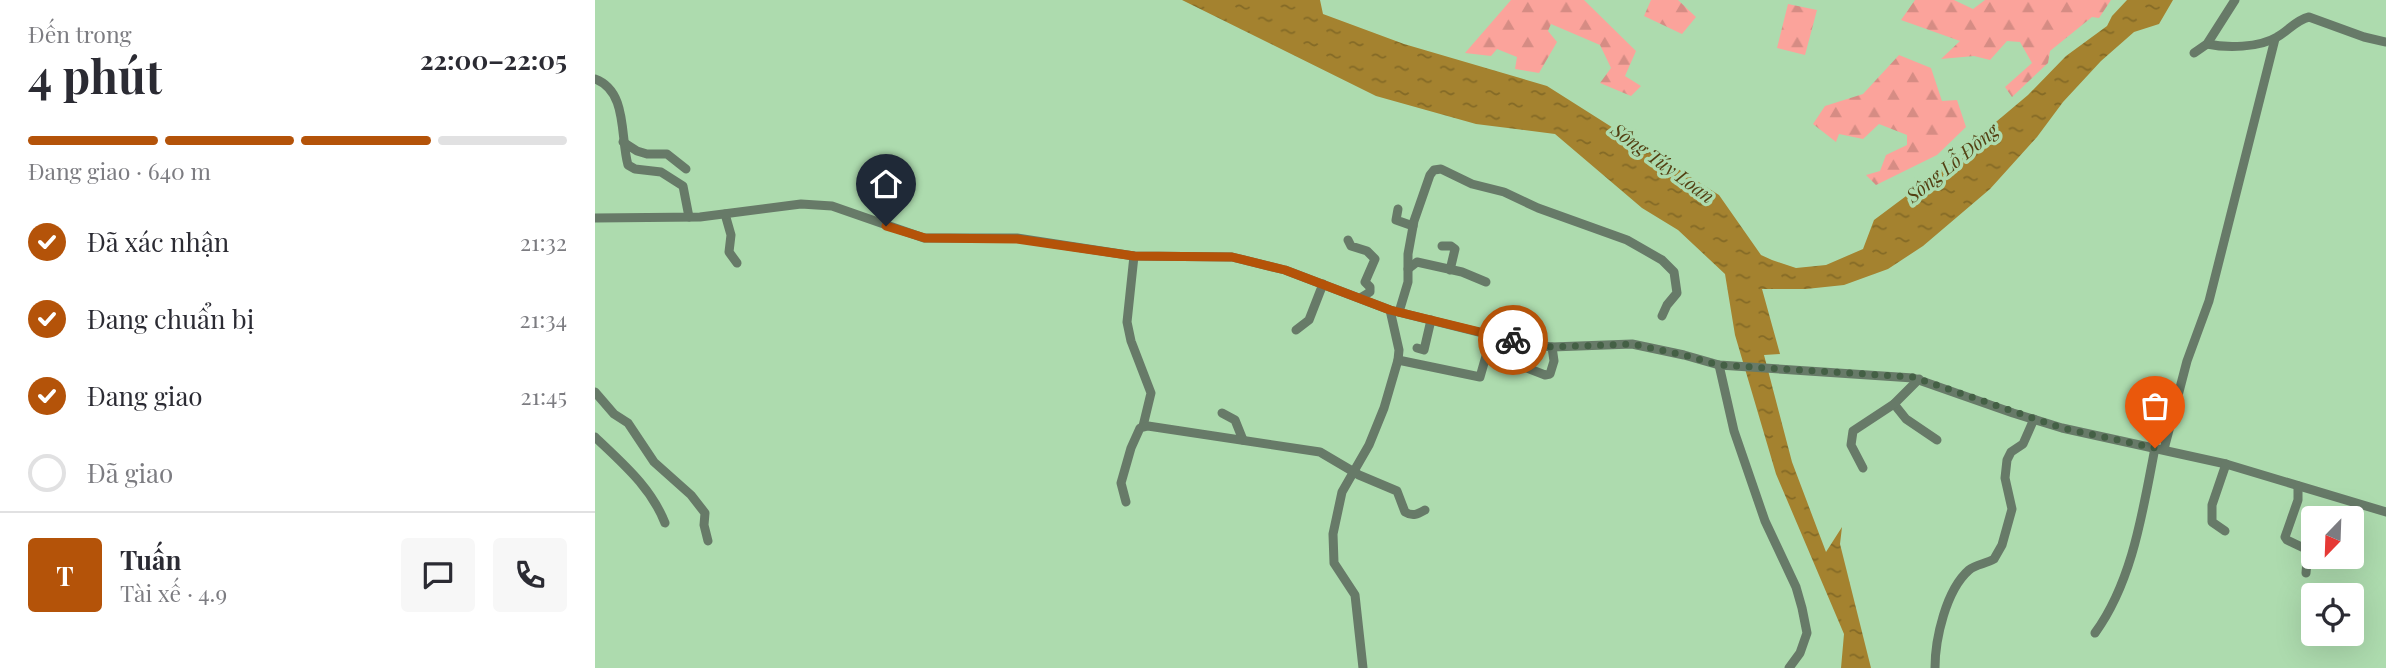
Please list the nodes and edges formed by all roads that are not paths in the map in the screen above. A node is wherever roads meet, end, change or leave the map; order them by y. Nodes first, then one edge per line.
1 (2235, 0) edge
2 (2275, 39) junction
3 (2386, 42) edge
4 (2207, 44) junction
5 (2194, 53) dead end
6 (595, 79) edge
7 (623, 142) junction
8 (686, 169) dead end
9 (1398, 209) dead end
10 (725, 214) junction
11 (688, 216) junction
12 (595, 218) edge
13 (1413, 226) junction
14 (1348, 240) dead end
15 (1441, 246) dead end
16 (1134, 256) junction
17 (737, 263) dead end
18 (1408, 269) junction
19 (1450, 270) junction
20 (1486, 282) dead end
21 (1323, 284) junction
22 (1360, 298) junction
23 (1395, 311) junction
24 (1662, 316) dead end
25 (1431, 320) junction
26 (1296, 330) dead end
27 (1492, 335) junction
28 (1552, 347) junction
29 (1417, 348) dead end
30 (1398, 360) junction
31 (1719, 365) junction
32 (1527, 368) dead end
33 (1919, 379) junction
34 (595, 392) edge
35 (1894, 404) junction
36 (1222, 414) dead end
37 (2034, 419) junction
38 (1143, 426) junction
39 (595, 438) edge
40 (1243, 440) junction
41 (1937, 440) dead end
42 (2160, 449) junction
43 (2226, 464) junction
44 (1863, 468) dead end
45 (1354, 471) junction
46 (2298, 486) junction
47 (1126, 502) dead end
48 (1425, 510) dead end
49 (2386, 512) edge
50 (666, 523) dead end
51 (2225, 531) dead end
52 (708, 541) dead end
53 (2306, 573) dead end
54 (2095, 633) dead end
55 (1363, 668) edge
56 (1789, 668) edge
57 (1935, 668) edge

1 - 4 street
2 - 3 street
2 - 4 street
2 - 42 street
4 - 5 street
6 - 7 street
7 - 8 street
7 - 11 street
9 - 13 street
10 - 11 street
10 - 16 street
10 - 17 street
11 - 12 street
13 - 18 street
13 - 24 street
14 - 22 street
15 - 19 street
16 - 21 street
16 - 38 street
18 - 19 street
18 - 23 street
19 - 20 street
21 - 22 street
21 - 26 street
22 - 23 street
23 - 25 street
23 - 30 street
25 - 27 street
25 - 29 street
27 - 28 street
27 - 30 street
28 - 31 street
28 - 32 street
30 - 45 street
31 - 33 street
31 - 56 street
33 - 35 street
33 - 37 street
34 - 52 street
35 - 41 street
35 - 44 street
36 - 40 street
37 - 42 street
37 - 57 street
38 - 40 street
38 - 47 street
39 - 50 street
40 - 45 street
42 - 43 street
42 - 54 street
43 - 46 street
43 - 51 street
45 - 48 street
45 - 55 street
46 - 49 street
46 - 53 street

